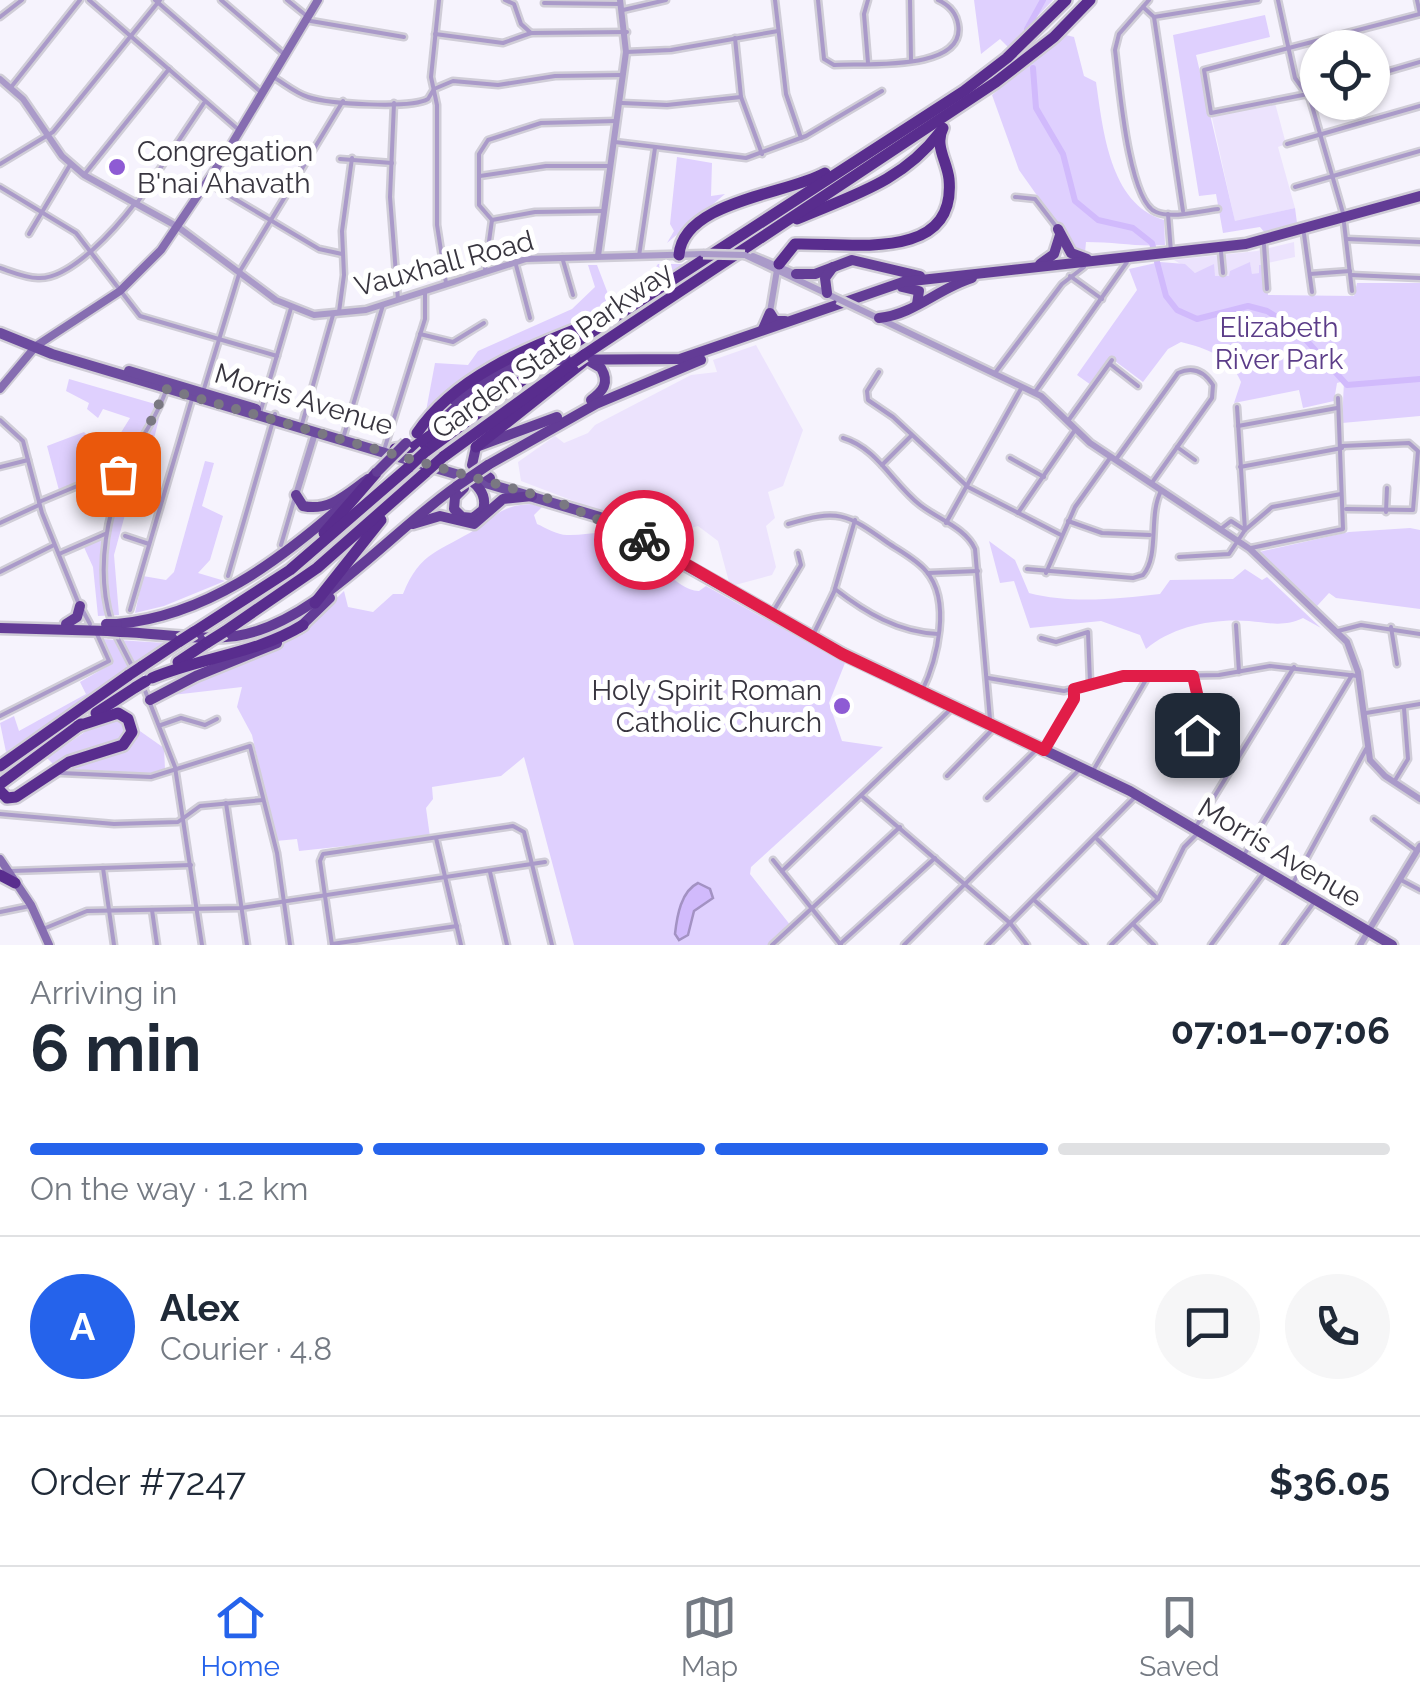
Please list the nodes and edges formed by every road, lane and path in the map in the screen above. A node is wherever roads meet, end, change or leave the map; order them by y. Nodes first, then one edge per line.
1 (22, 0) edge
2 (80, 0) edge
3 (88, 0) edge
4 (221, 0) edge
5 (287, 0) edge
6 (318, 0) edge
7 (438, 0) edge
8 (505, 0) edge
9 (666, 0) edge
10 (775, 0) edge
11 (818, 0) edge
12 (868, 0) edge
13 (910, 0) edge
14 (938, 0) edge
15 (1066, 0) edge
16 (1090, 0) edge
17 (1100, 0) edge
18 (1149, 0) edge
19 (1258, 0) edge
20 (1278, 0) edge
21 (1417, 0) edge
22 (157, 1) edge
23 (544, 3) dead end
24 (622, 5) edge
25 (1143, 8) junction
26 (1420, 14) edge
27 (0, 17) edge
28 (1154, 17) junction
29 (306, 18) junction
30 (1064, 28) junction
31 (778, 31) junction
32 (627, 32) junction
33 (531, 33) junction
34 (435, 34) junction
35 (130, 36) junction
36 (735, 36) junction
37 (404, 37) dead end
38 (1288, 49) junction
39 (626, 52) junction
40 (285, 56) junction
41 (910, 60) junction
42 (1420, 62) edge
43 (868, 63) junction
44 (169, 69) junction
45 (1390, 71) edge
46 (272, 76) junction
47 (623, 76) junction
48 (3, 84) edge
49 (1300, 86) edge
50 (434, 88) junction
51 (882, 91) dead end
52 (262, 93) junction
53 (1300, 95) edge
54 (741, 97) junction
55 (205, 101) junction
56 (343, 101) junction
57 (619, 103) junction
58 (394, 104) junction
59 (959, 106) junction
60 (1420, 106) edge
61 (616, 120) junction
62 (1315, 120) edge
63 (943, 128) junction
64 (240, 130) junction
65 (1320, 134) junction
66 (48, 136) junction
67 (801, 138) junction
68 (613, 142) junction
69 (1287, 144) dead end
70 (654, 148) junction
71 (1420, 151) edge
72 (762, 154) junction
73 (352, 158) junction
74 (340, 159) dead end
75 (392, 163) junction
76 (0, 164) edge
77 (70, 164) junction
78 (610, 166) junction
79 (844, 169) junction
80 (84, 175) junction
81 (479, 176) junction
82 (1333, 176) junction
83 (208, 182) junction
84 (0, 187) edge
85 (1295, 187) dead end
86 (1015, 197) dead end
87 (1420, 198) edge
88 (137, 202) junction
89 (1218, 209) dead end
90 (603, 211) junction
91 (42, 212) junction
92 (1184, 212) junction
93 (1168, 214) junction
94 (492, 220) junction
95 (1344, 220) junction
96 (272, 221) junction
97 (178, 227) junction
98 (1058, 229) junction
99 (770, 230) junction
100 (28, 234) dead end
101 (1304, 234) junction
102 (1347, 239) junction
103 (1420, 242) edge
104 (1264, 246) junction
105 (90, 251) junction
106 (1221, 252) junction
107 (342, 254) junction
108 (1168, 254) junction
109 (679, 255) junction
110 (745, 255) junction
111 (598, 256) junction
112 (639, 256) junction
113 (562, 257) junction
114 (1148, 257) junction
115 (850, 260) junction
116 (515, 262) junction
117 (1127, 262) junction
118 (1090, 263) junction
119 (836, 264) junction
120 (1037, 266) junction
121 (778, 267) junction
122 (0, 268) edge
123 (1058, 269) junction
124 (485, 270) junction
125 (240, 272) junction
126 (1223, 272) dead end
127 (1350, 273) junction
128 (796, 274) junction
129 (1310, 274) junction
130 (936, 276) junction
131 (1070, 276) junction
132 (973, 278) junction
133 (1420, 278) edge
134 (446, 284) junction
135 (809, 284) junction
136 (1062, 284) junction
137 (902, 287) junction
138 (1267, 289) dead end
139 (120, 291) junction
140 (425, 291) junction
141 (1352, 291) dead end
142 (1312, 292) dead end
143 (573, 295) dead end
144 (398, 300) junction
145 (843, 300) junction
146 (1104, 300) junction
147 (383, 304) junction
148 (917, 304) junction
149 (645, 306) junction
150 (291, 308) junction
151 (770, 313) junction
152 (902, 314) junction
153 (336, 315) junction
154 (530, 318) dead end
155 (879, 318) junction
156 (796, 319) junction
157 (484, 323) dead end
158 (901, 329) junction
159 (0, 333) edge
160 (758, 333) junction
161 (420, 334) junction
162 (219, 339) junction
163 (36, 346) junction
164 (277, 356) junction
165 (577, 357) junction
166 (879, 372) dead end
167 (996, 373) junction
168 (638, 384) junction
169 (167, 386) junction
170 (1022, 386) junction
171 (1138, 386) dead end
172 (0, 389) edge
173 (1034, 392) junction
174 (198, 394) junction
175 (1338, 398) dead end
176 (591, 400) junction
177 (1237, 408) dead end
178 (1338, 408) junction
179 (260, 413) junction
180 (274, 417) junction
181 (0, 420) edge
182 (1068, 421) junction
183 (301, 425) junction
184 (1238, 426) junction
185 (1075, 430) junction
186 (315, 432) junction
187 (344, 434) junction
188 (911, 436) junction
189 (843, 438) dead end
190 (408, 445) junction
191 (1176, 447) junction
192 (1342, 447) junction
193 (476, 448) junction
194 (131, 458) junction
195 (1010, 458) dead end
196 (1113, 459) junction
197 (28, 460) junction
198 (1195, 460) dead end
199 (882, 464) junction
200 (0, 467) edge
201 (1240, 468) junction
202 (491, 470) junction
203 (377, 472) junction
204 (430, 473) junction
205 (106, 474) junction
206 (1044, 476) junction
207 (124, 479) junction
208 (461, 483) junction
209 (1151, 484) junction
210 (968, 487) junction
211 (1387, 488) dead end
212 (1161, 490) junction
213 (1343, 493) junction
214 (296, 494) junction
215 (532, 496) junction
216 (556, 501) junction
217 (39, 504) junction
218 (1343, 509) junction
219 (1386, 512) junction
220 (1018, 513) junction
221 (452, 514) junction
222 (856, 520) junction
223 (1068, 521) junction
224 (0, 523) edge
225 (946, 523) junction
226 (788, 524) dead end
227 (1222, 528) junction
228 (1245, 530) junction
229 (107, 532) junction
230 (394, 533) junction
231 (1061, 535) junction
232 (125, 536) dead end
233 (1150, 536) junction
234 (1239, 540) junction
235 (89, 541) junction
236 (55, 544) junction
237 (150, 544) junction
238 (281, 545) dead end
239 (1250, 548) junction
240 (373, 551) junction
241 (798, 553) dead end
242 (58, 554) junction
243 (104, 555) junction
244 (1179, 556) dead end
245 (1028, 569) dead end
246 (978, 571) junction
247 (0, 572) edge
248 (928, 573) junction
249 (1046, 573) junction
250 (228, 576) dead end
251 (835, 589) junction
252 (315, 603) junction
253 (80, 606) junction
254 (130, 610) dead end
255 (772, 614) junction
256 (66, 624) junction
257 (0, 625) edge
258 (303, 625) junction
259 (1236, 626) dead end
260 (1391, 627) junction
261 (106, 628) junction
262 (1338, 631) junction
263 (194, 632) junction
264 (940, 634) junction
265 (1420, 634) edge
266 (812, 637) junction
267 (1040, 638) dead end
268 (1397, 664) dead end
269 (1294, 667) junction
270 (1239, 672) junction
271 (1148, 676) junction
272 (1193, 676) junction
273 (1355, 676) junction
274 (988, 678) junction
275 (145, 682) junction
276 (1090, 683) junction
277 (1074, 689) junction
278 (922, 691) junction
279 (150, 700) junction
280 (1420, 704) edge
281 (954, 706) junction
282 (1404, 708) junction
283 (1162, 714) dead end
284 (1362, 714) junction
285 (0, 716) edge
286 (216, 719) dead end
287 (161, 724) junction
288 (990, 724) junction
289 (78, 726) junction
290 (1042, 749) junction
291 (1366, 749) junction
292 (2, 765) edge
293 (176, 770) junction
294 (1087, 771) junction
295 (946, 776) dead end
296 (1394, 782) junction
297 (1, 786) edge
298 (1137, 795) junction
299 (863, 796) junction
300 (987, 798) dead end
301 (264, 800) junction
302 (1420, 800) edge
303 (226, 803) junction
304 (0, 804) edge
305 (0, 814) edge
306 (1374, 819) dead end
307 (183, 820) junction
308 (900, 827) junction
309 (1198, 830) junction
310 (436, 838) junction
311 (1095, 838) junction
312 (1419, 849) edge
313 (1243, 856) junction
314 (934, 858) junction
315 (0, 859) edge
316 (773, 860) dead end
317 (546, 862) dead end
318 (190, 865) junction
319 (532, 865) junction
320 (103, 868) junction
321 (1266, 870) junction
322 (490, 871) junction
323 (782, 871) junction
324 (6, 876) edge
325 (445, 878) junction
326 (1402, 880) junction
327 (1292, 885) junction
328 (967, 886) junction
329 (1420, 890) edge
330 (325, 896) junction
331 (1158, 899) junction
332 (1034, 900) junction
333 (1316, 900) junction
334 (284, 902) junction
335 (31, 905) junction
336 (197, 908) junction
337 (241, 908) junction
338 (812, 908) junction
339 (152, 910) junction
340 (109, 911) junction
341 (0, 912) edge
342 (1010, 923) junction
343 (1133, 924) junction
344 (456, 926) junction
345 (43, 929) junction
346 (1370, 932) junction
347 (332, 944) edge
348 (774, 944) edge
349 (840, 944) edge
350 (50, 945) edge
351 (114, 945) edge
352 (157, 945) edge
353 (202, 945) edge
354 (247, 945) edge
355 (290, 945) edge
356 (461, 945) edge
357 (508, 945) edge
358 (552, 945) edge
359 (904, 945) edge
360 (988, 945) edge
361 (1028, 945) edge
362 (1085, 945) edge
363 (1111, 945) edge
364 (1154, 945) edge
365 (1210, 945) edge
366 (1283, 945) edge
367 (1360, 945) edge
368 (1392, 945) edge

1 - 27 street
2 - 48 street
3 - 35 street
4 - 40 street
5 - 29 street
6 - 29 main road
7 - 34 street
8 - 33 street
9 - 24 street
10 - 31 street
11 - 43 street
12 - 43 street
13 - 41 street
14 - 41 street
15 - 79 highway, Garden State Parkway
16 - 30 highway, Garden State Parkway
17 - 30 highway
18 - 25 street
19 - 28 street
20 - 38 street
21 - 26 street
22 - 35 street
22 - 52 street
23 - 24 street
24 - 32 street
25 - 28 street
25 - 93 street
26 - 38 street
28 - 92 street
29 - 37 street
29 - 40 main road
30 - 59 highway, Garden State Parkway
31 - 36 street
31 - 67 street
32 - 33 street
32 - 39 street
33 - 34 street
34 - 50 street
35 - 44 street
35 - 66 street
36 - 39 street
36 - 54 street
38 - 49 street
38 - 53 street
39 - 47 street
40 - 46 main road
41 - 43 street
42 - 45 street
44 - 55 street
44 - 80 street
46 - 52 main road
46 - 56 street
47 - 50 street
47 - 57 street
48 - 66 street, Vauxhall Road
50 - 58 street
50 - 134 street
51 - 67 street
52 - 64 main road
54 - 57 street
54 - 72 street
55 - 64 street
55 - 88 street
56 - 58 street
56 - 96 street
57 - 61 street
58 - 75 street
59 - 63 highway
59 - 99 highway, Garden State Parkway
60 - 65 street
61 - 68 street
61 - 81 street
62 - 65 street
63 - 99 highway
63 - 121 highway
64 - 83 main road
65 - 69 street
65 - 82 street
66 - 76 street
66 - 77 street, Vauxhall Road
67 - 72 street
68 - 70 street
68 - 78 street
70 - 72 street
70 - 112 street
71 - 82 street
73 - 74 street
73 - 75 street
73 - 107 street
75 - 144 street
77 - 80 street, Vauxhall Road
77 - 91 street
78 - 81 street
78 - 90 street
79 - 109 highway
79 - 149 highway, Garden State Parkway
80 - 88 street, Vauxhall Road
81 - 94 street
82 - 85 street
82 - 95 street
83 - 96 street
83 - 97 main road
84 - 91 street
86 - 98 street
87 - 95 highway
88 - 97 street, Vauxhall Road
88 - 105 street
89 - 92 street
90 - 94 street
90 - 111 street
91 - 100 street
91 - 105 street
92 - 93 street
93 - 108 street
94 - 124 street
95 - 101 highway
95 - 102 street
95 - 108 highway
96 - 107 street
96 - 125 street
97 - 125 street, Vauxhall Road
97 - 139 main road
98 - 118 highway
98 - 120 highway
99 - 149 highway, Garden State Parkway
101 - 104 highway
101 - 129 street
102 - 103 street
102 - 127 street
104 - 106 highway
104 - 138 street
105 - 122 street
105 - 139 street
106 - 108 highway
106 - 126 street
107 - 153 street
108 - 114 highway
109 - 110 street, Vauxhall Road, bridge
109 - 112 street, Vauxhall Road
110 - 121 street, Vauxhall Road
110 - 121 street, Vauxhall Road
111 - 112 street, Vauxhall Road
111 - 113 street, Vauxhall Road
113 - 116 street, Vauxhall Road
113 - 143 street
114 - 117 highway
114 - 118 highway
115 - 119 highway
115 - 130 highway
115 - 145 highway
116 - 124 street, Vauxhall Road
116 - 154 street
117 - 118 highway
117 - 146 street
118 - 120 highway
118 - 123 highway
118 - 131 street
119 - 128 highway
119 - 145 highway
120 - 130 highway
121 - 128 street, Vauxhall Road
121 - 135 street, Vauxhall Road
121 - 151 street
123 - 132 highway
123 - 136 street
124 - 134 street, Vauxhall Road
125 - 150 street, Vauxhall Road
125 - 162 street
127 - 129 street
127 - 133 street
127 - 141 street
128 - 135 street, Vauxhall Road
129 - 142 street
130 - 145 highway
131 - 136 street
131 - 146 street
132 - 137 highway
132 - 148 highway
134 - 140 street, Vauxhall Road
135 - 145 street, Vauxhall Road
136 - 167 street
137 - 148 highway
137 - 168 highway
139 - 162 street
139 - 163 main road
140 - 144 street, Vauxhall Road
140 - 161 street
144 - 147 street, Vauxhall Road
145 - 155 street, Vauxhall Road
145 - 156 highway
146 - 173 street
147 - 153 street, Vauxhall Road
147 - 187 street
148 - 152 highway
149 - 165 highway, Garden State Parkway
149 - 165 highway, Garden State Parkway
149 - 190 highway
150 - 153 street, Vauxhall Road
150 - 164 street
151 - 156 highway
151 - 160 highway
152 - 155 highway
152 - 158 highway
153 - 183 street
155 - 158 street, Vauxhall Road
156 - 160 highway
157 - 161 street
158 - 167 street, Vauxhall Road
159 - 163 main road, Morris Avenue
160 - 165 highway
161 - 190 street
162 - 164 street
162 - 174 street
163 - 169 main road, Morris Avenue
163 - 172 main road
164 - 179 street
165 - 176 highway
165 - 190 highway, Garden State Parkway, bridge
165 - 190 highway
165 - 193 highway
165 - 204 highway, Garden State Parkway, bridge
166 - 188 street
167 - 170 street, Vauxhall Road
168 - 176 highway
168 - 202 highway
169 - 174 main road, Morris Avenue
169 - 194 street
170 - 173 street, Vauxhall Road
170 - 210 street
171 - 182 street
173 - 182 street, Vauxhall Road
174 - 179 main road, Morris Avenue
174 - 237 street
175 - 178 street
176 - 193 highway
177 - 184 street
178 - 184 street
178 - 192 street
179 - 180 main road, Morris Avenue
180 - 183 main road, Morris Avenue
180 - 250 street
181 - 197 street
182 - 185 street, Vauxhall Road
183 - 186 main road, Morris Avenue
183 - 187 main road, Morris Avenue
184 - 201 street
185 - 196 street, Vauxhall Road
185 - 206 street
186 - 208 main road, Morris Avenue
186 - 214 street
187 - 190 main road, Morris Avenue
188 - 199 street
188 - 210 street
189 - 199 street
190 - 202 main road, Morris Avenue
190 - 203 highway, bridge
190 - 263 highway, Garden State Parkway, bridge
191 - 196 street
191 - 198 street
191 - 209 street
192 - 201 street
192 - 213 street
192 - 219 street
193 - 202 highway
194 - 205 street
194 - 207 street
195 - 206 street
196 - 209 street, Vauxhall Road
196 - 223 street
197 - 200 street
197 - 217 street
199 - 225 street
201 - 228 street
202 - 208 highway, bridge
202 - 216 main road, Morris Avenue
203 - 214 highway
203 - 261 highway
203 - 263 highway
204 - 252 highway
204 - 275 highway, Garden State Parkway, bridge
205 - 207 street
205 - 217 street
206 - 220 street
207 - 229 street
208 - 215 main road, Morris Avenue
208 - 221 highway
208 - 221 highway
208 - 230 highway
209 - 212 street, Vauxhall Road
210 - 220 street
210 - 225 street
211 - 219 street
212 - 227 street, Vauxhall Road
212 - 233 street
213 - 218 street
213 - 228 street
214 - 238 street
215 - 216 main road, Morris Avenue
215 - 221 highway
216 - 255 main road, Morris Avenue
217 - 224 street
217 - 236 street
218 - 219 street
218 - 239 street
220 - 231 street
221 - 230 highway
222 - 226 street
222 - 248 street
222 - 251 street
223 - 231 street
223 - 233 street
225 - 246 street
227 - 228 street
227 - 234 street, Vauxhall Road
228 - 234 street
229 - 235 street
229 - 243 street
230 - 240 highway
231 - 249 street
232 - 237 street
233 - 249 street
234 - 239 street, Vauxhall Road
234 - 244 street
235 - 242 street
235 - 243 street
236 - 242 street
236 - 247 street
237 - 254 street
239 - 262 street, Vauxhall Road
240 - 252 highway
240 - 258 highway
241 - 255 street
242 - 253 street
243 - 279 street
245 - 249 street
246 - 248 street
246 - 274 street
248 - 264 street
251 - 264 street
251 - 266 street
252 - 261 highway
253 - 256 highway
253 - 261 street
255 - 266 main road, Morris Avenue
256 - 257 highway
256 - 261 highway
257 - 261 highway
258 - 275 highway
258 - 279 highway
259 - 270 street
260 - 262 street
260 - 265 street
260 - 268 street
261 - 285 street
262 - 273 street, Vauxhall Road
263 - 292 highway, Garden State Parkway, bridge
264 - 278 street
266 - 278 main road, Morris Avenue
267 - 276 street
269 - 270 street
269 - 273 street
269 - 309 street
270 - 272 street
271 - 272 street
271 - 276 street
271 - 294 street
272 - 283 street
273 - 284 street, Vauxhall Road
273 - 313 street
274 - 277 street
274 - 288 street
275 - 289 highway, Garden State Parkway
276 - 277 street
277 - 290 street
278 - 281 main road, Morris Avenue
279 - 287 street
280 - 282 street
281 - 288 main road, Morris Avenue
281 - 299 street
282 - 284 street
282 - 296 street
284 - 291 street, Vauxhall Road
286 - 287 street
287 - 293 street
288 - 290 main road, Morris Avenue
288 - 295 street
289 - 297 highway, Garden State Parkway
289 - 297 highway
290 - 294 main road, Morris Avenue
290 - 300 street
291 - 296 street
291 - 327 street
293 - 301 street
293 - 304 street
293 - 307 street
294 - 298 main road, Morris Avenue
294 - 328 street
296 - 302 street
298 - 309 main road, Morris Avenue
298 - 311 street
299 - 308 street
299 - 323 street
301 - 303 street
301 - 334 street
303 - 307 street
303 - 337 street
305 - 307 street
306 - 312 street
307 - 318 street
308 - 314 street
308 - 338 street
309 - 313 main road, Morris Avenue
309 - 331 street
310 - 319 street
310 - 325 street
310 - 330 street
311 - 331 street
311 - 332 street
312 - 326 street
313 - 321 main road, Morris Avenue
314 - 328 street
314 - 349 street
315 - 324 main road
316 - 323 street
317 - 319 street
318 - 320 street
318 - 336 street
319 - 322 street
319 - 358 street
320 - 324 street
320 - 340 street
321 - 327 main road, Morris Avenue
321 - 365 street
322 - 325 street
322 - 357 street
323 - 338 street
324 - 335 main road
325 - 330 street
325 - 344 street
326 - 329 street
326 - 346 street
327 - 333 main road, Morris Avenue
328 - 342 street
328 - 359 street
330 - 334 street
330 - 347 street
331 - 343 street
332 - 342 street
332 - 362 street
333 - 346 main road, Morris Avenue
333 - 366 street
334 - 337 street
334 - 355 street
335 - 341 street
335 - 345 main road
336 - 337 street
336 - 339 street
336 - 353 street
337 - 354 street
338 - 348 street
338 - 349 street
339 - 340 street
339 - 352 street
340 - 345 street
340 - 351 street
342 - 360 street
342 - 361 street
343 - 363 street
343 - 364 street
344 - 347 street
344 - 356 street
345 - 350 main road
346 - 367 street
346 - 368 main road, Morris Avenue

